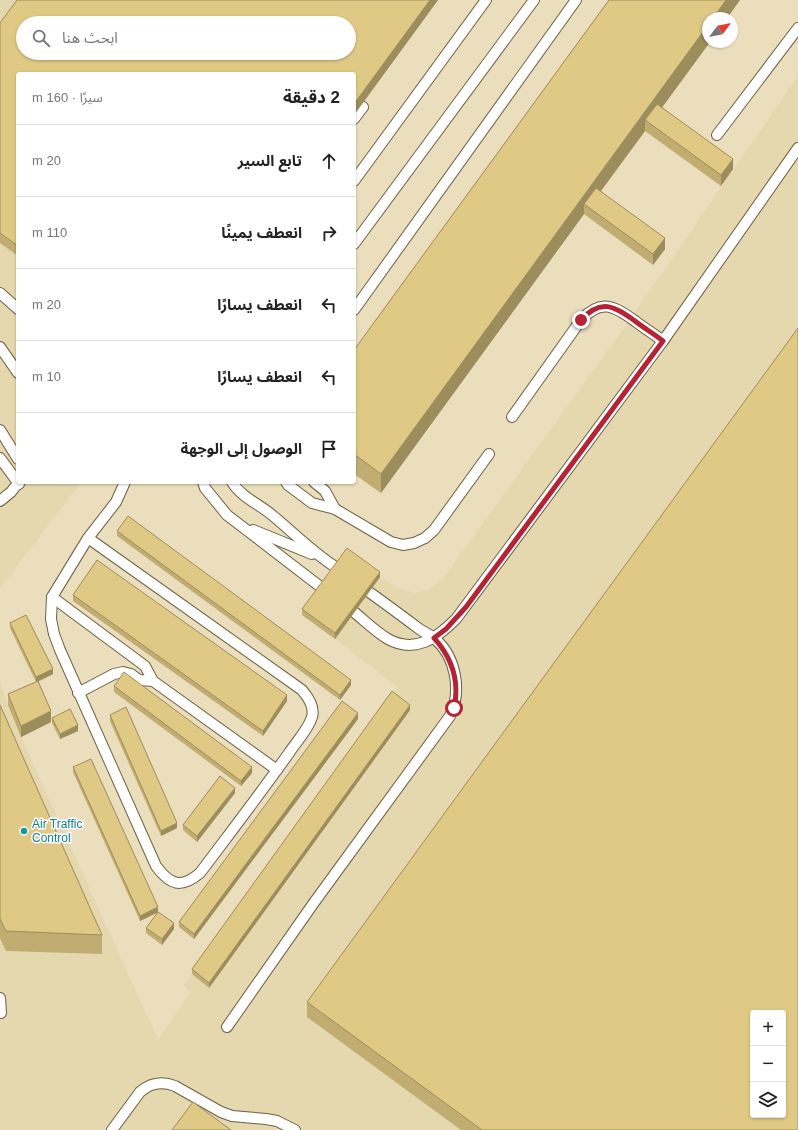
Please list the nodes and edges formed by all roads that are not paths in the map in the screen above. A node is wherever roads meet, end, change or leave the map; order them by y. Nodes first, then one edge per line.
1 (486, 0) edge
2 (534, 0) edge
3 (576, 0) edge
4 (798, 28) edge
5 (363, 107) dead end
6 (356, 116) edge
7 (717, 135) dead end
8 (798, 148) edge
9 (356, 178) edge
10 (356, 241) edge
11 (0, 293) edge
12 (16, 307) edge
13 (356, 307) edge
14 (663, 341) junction
15 (0, 347) edge
16 (16, 370) edge
17 (512, 417) dead end
18 (0, 430) edge
19 (489, 454) dead end
20 (16, 456) edge
21 (0, 458) edge
22 (16, 479) edge
23 (18, 484) edge
24 (124, 484) edge
25 (204, 484) edge
26 (234, 484) edge
27 (288, 484) edge
28 (316, 484) edge
29 (0, 501) edge
30 (335, 509) junction
31 (240, 525) junction
32 (88, 538) junction
33 (320, 557) junction
34 (337, 568) edge
35 (322, 588) edge
36 (369, 592) edge
37 (52, 597) junction
38 (354, 612) edge
39 (434, 638) junction
40 (153, 681) junction
41 (78, 693) junction
42 (277, 770) junction
43 (0, 998) edge
44 (1, 1013) dead end
45 (227, 1027) dead end
46 (112, 1130) edge
47 (295, 1130) edge

1 - 9 lane
2 - 10 lane
3 - 13 lane
4 - 7 lane
5 - 6 lane
8 - 14 lane
11 - 12 lane
14 - 17 lane
14 - 39 lane
15 - 16 lane
18 - 20 lane
19 - 30 lane
21 - 22 lane
23 - 29 lane
24 - 32 lane
25 - 31 lane
26 - 33 lane
27 - 30 lane
28 - 30 lane
31 - 33 lane
31 - 35 lane
32 - 37 lane
32 - 42 lane
33 - 34 lane
36 - 39 lane
37 - 40 lane
37 - 41 lane
38 - 39 lane
39 - 45 lane
40 - 41 lane
40 - 42 lane
41 - 42 lane
43 - 44 lane
46 - 47 lane

